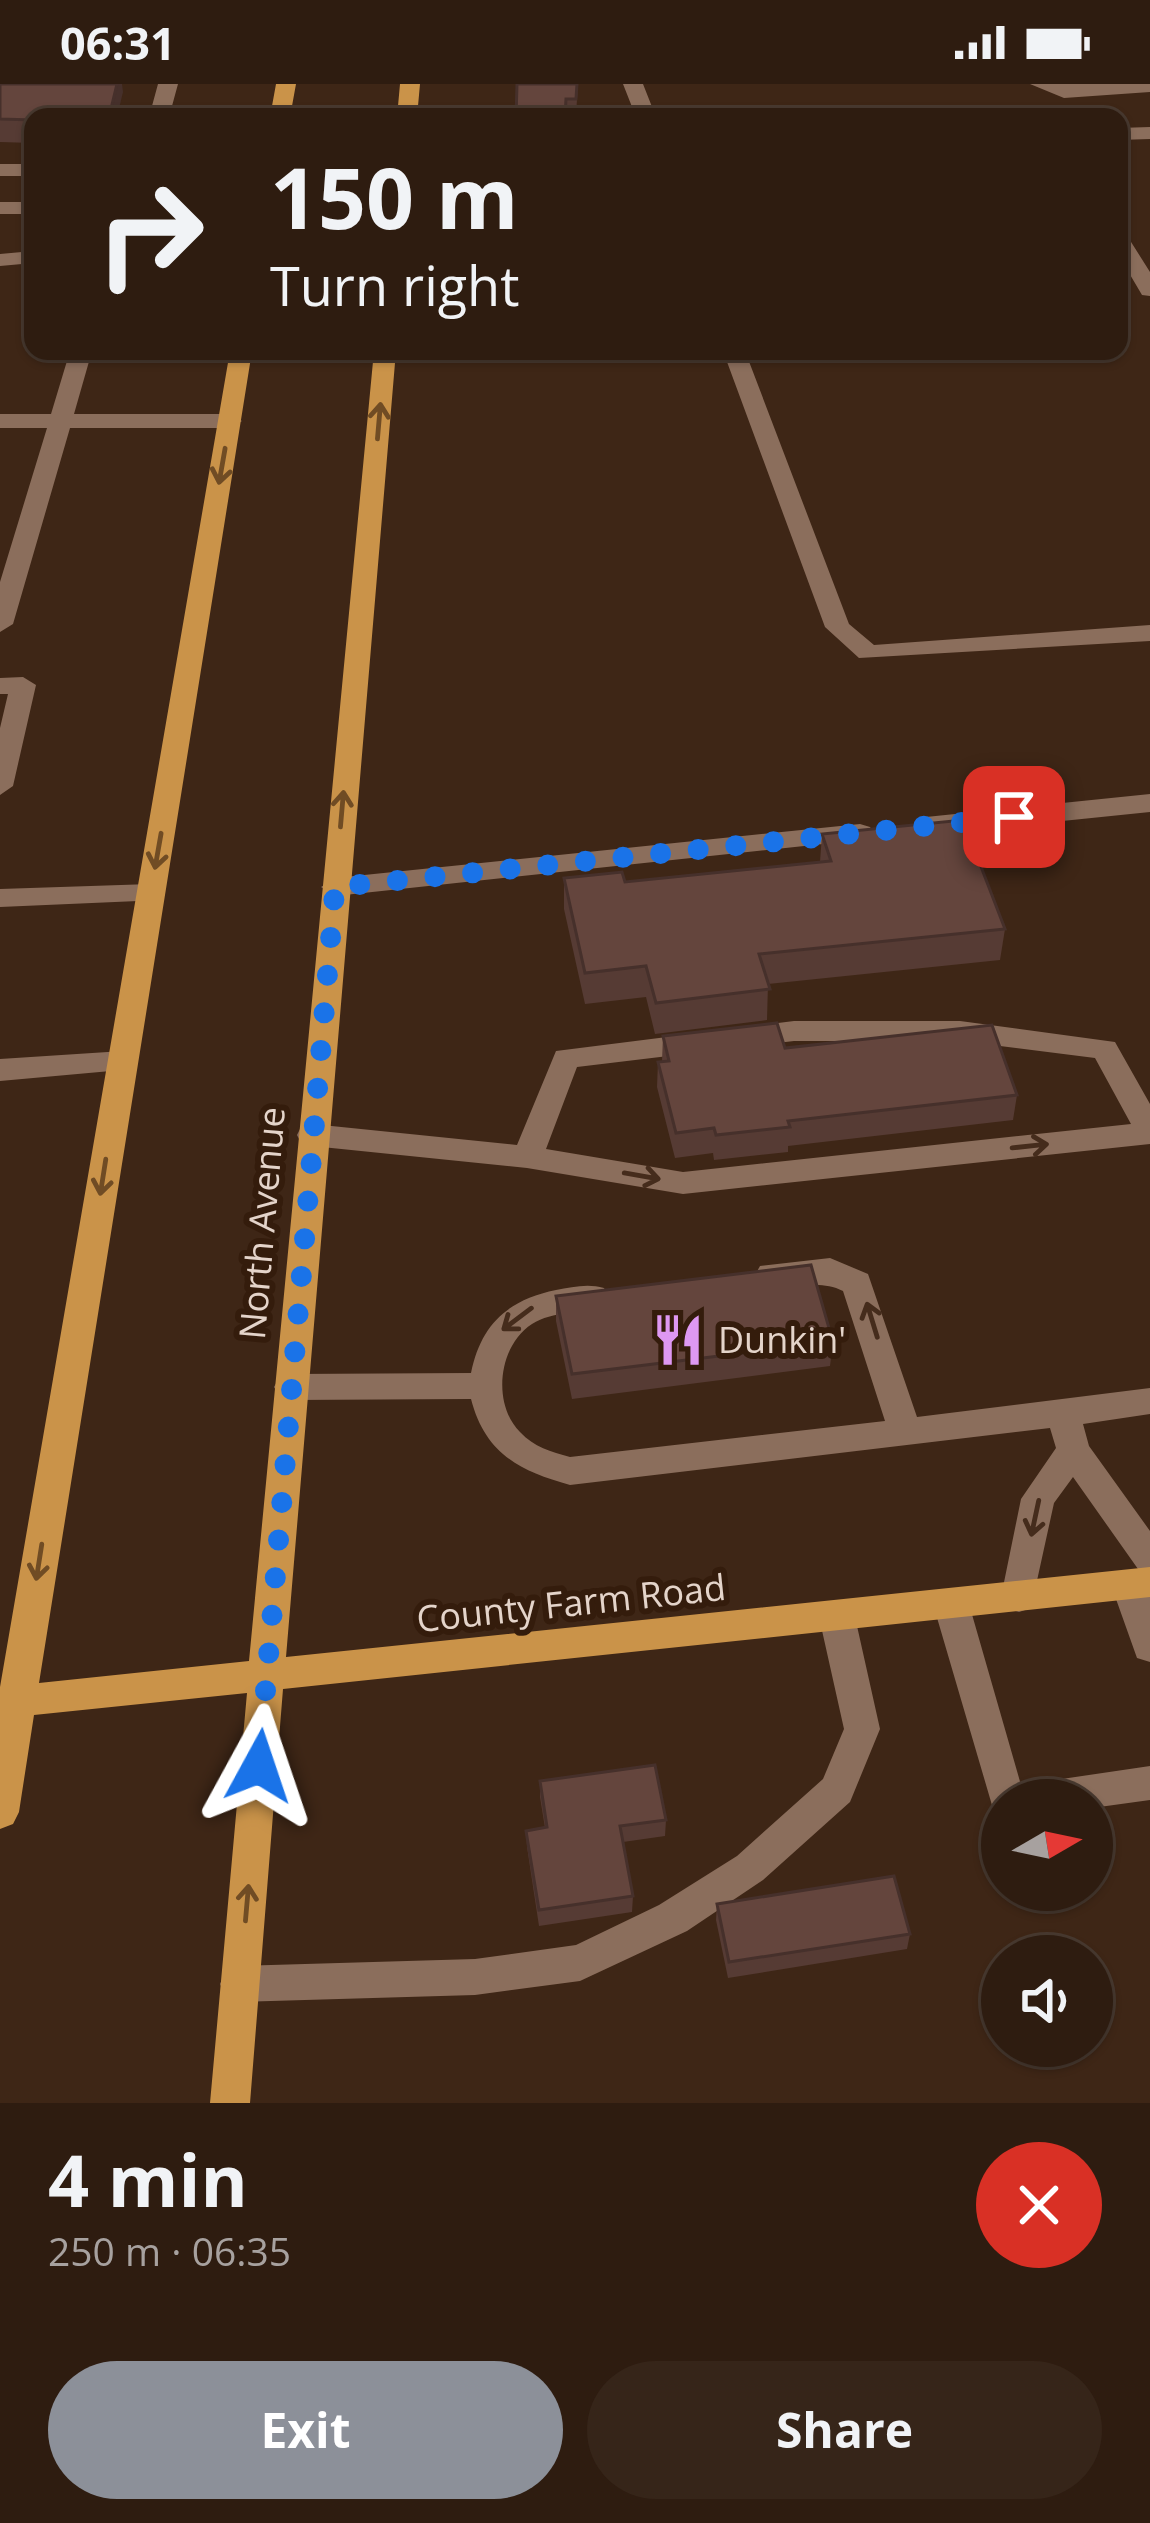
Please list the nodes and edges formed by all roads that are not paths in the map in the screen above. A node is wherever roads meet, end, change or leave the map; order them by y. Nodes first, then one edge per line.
1 (1040, 84) edge
2 (1150, 86) edge
3 (1128, 253) edge
4 (1150, 290) edge
5 (78, 360) edge
6 (240, 360) edge
7 (384, 360) edge
8 (737, 360) edge
9 (0, 421) edge
10 (58, 421) junction
11 (230, 421) junction
12 (0, 624) edge
13 (1150, 633) edge
14 (0, 686) edge
15 (0, 786) edge
16 (1150, 803) edge
17 (335, 887) junction
18 (151, 893) junction
19 (0, 898) edge
20 (123, 1062) junction
21 (0, 1070) edge
22 (1150, 1132) edge
23 (312, 1135) junction
24 (527, 1156) junction
25 (748, 1277) edge
26 (635, 1292) edge
27 (485, 1386) junction
28 (291, 1387) junction
29 (1150, 1401) edge
30 (1063, 1413) junction
31 (905, 1432) junction
32 (1073, 1450) junction
33 (1143, 1575) edge
34 (1019, 1597) junction
35 (951, 1604) junction
36 (837, 1617) junction
37 (1150, 1648) edge
38 (266, 1678) junction
39 (8, 1703) edge
40 (1001, 1779) edge
41 (1150, 1783) edge
42 (1113, 1788) edge
43 (0, 1812) edge
44 (241, 1984) junction
45 (230, 2103) edge

1 - 2 lane
3 - 4 lane
5 - 10 lane
6 - 11 main road
17 -> 7 main road, North Avenue
8 - 13 lane
9 - 10 lane
10 - 11 lane
10 - 12 lane
11 -> 18 main road
14 - 15 lane
16 - 17 lane
17 - 23 main road, North Avenue
18 - 19 lane
18 - 20 main road
20 - 21 lane
20 -> 39 main road
24 -> 22 lane
22 - 24 lane
23 - 24 lane
23 - 28 main road, North Avenue
31 -> 25 lane
26 -> 27 lane
27 - 28 lane
27 - 31 lane
28 - 38 main road, North Avenue
29 - 30 lane
30 - 31 lane
30 - 32 lane
32 - 33 lane
32 -> 34 lane
33 - 34 main road, County Farm Road
33 - 37 lane
34 - 35 main road, County Farm Road
35 - 36 main road, County Farm Road
35 - 40 lane
36 - 38 main road, County Farm Road
36 - 44 lane
38 - 39 main road, County Farm Road
44 -> 38 main road, North Avenue
39 - 43 main road
41 - 42 lane
44 - 45 main road, North Avenue

